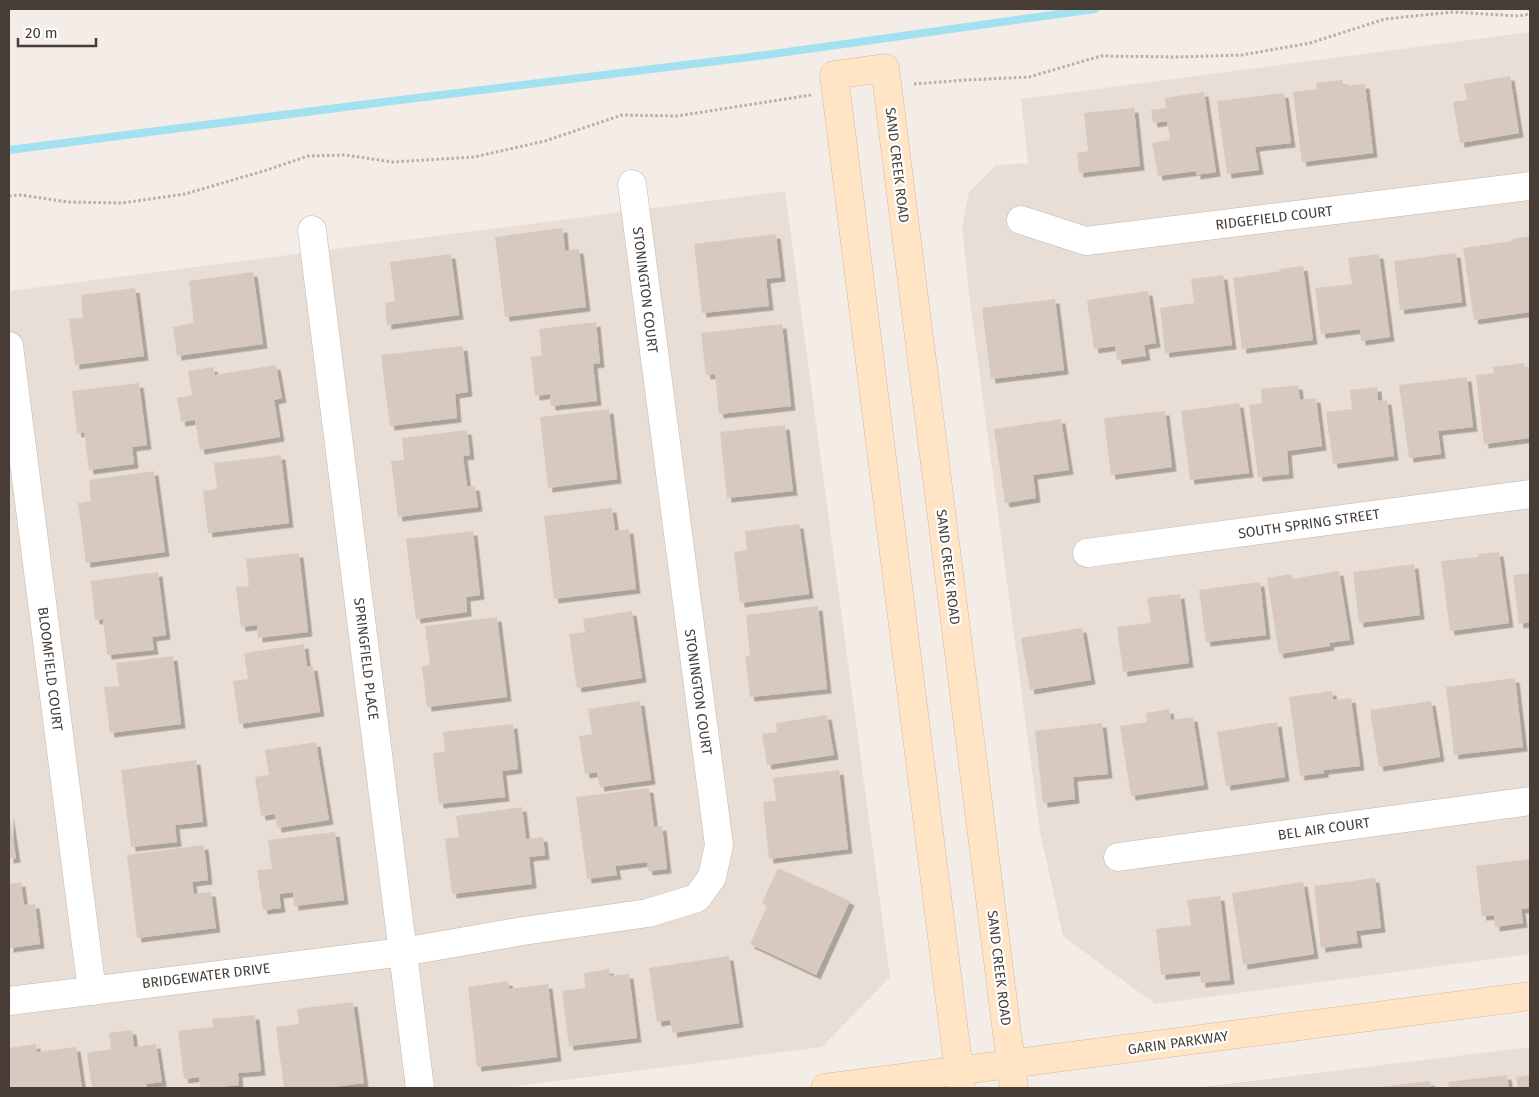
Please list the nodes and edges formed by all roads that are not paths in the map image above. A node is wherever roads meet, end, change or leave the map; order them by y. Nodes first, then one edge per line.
1 (632, 184) dead end
2 (1530, 186) edge
3 (1021, 220) dead end
4 (312, 230) dead end
5 (9, 346) edge
6 (1530, 494) edge
7 (1087, 554) dead end
8 (1530, 801) edge
9 (1118, 857) dead end
10 (403, 952) junction
11 (92, 991) junction
12 (1530, 996) edge
13 (9, 1001) edge
14 (1013, 1077) edge
15 (959, 1080) edge
16 (420, 1088) edge
17 (826, 1088) edge

1 - 10 street, STONINGTON COURT
2 - 3 street, RIDGEFIELD COURT
4 - 10 street, SPRINGFIELD PLACE
5 - 11 street, BLOOMFIELD COURT
6 - 7 street, SOUTH SPRING STREET
8 - 9 street, BEL AIR COURT
10 - 11 street, BRIDGEWATER DRIVE
10 - 16 street, SPRINGFIELD PLACE
11 - 13 street, BRIDGEWATER DRIVE
12 - 14 street, GARIN PARKWAY
14 - 15 street, GARIN PARKWAY
14 - 15 street, SAND CREEK ROAD
15 - 17 street, GARIN PARKWAY

